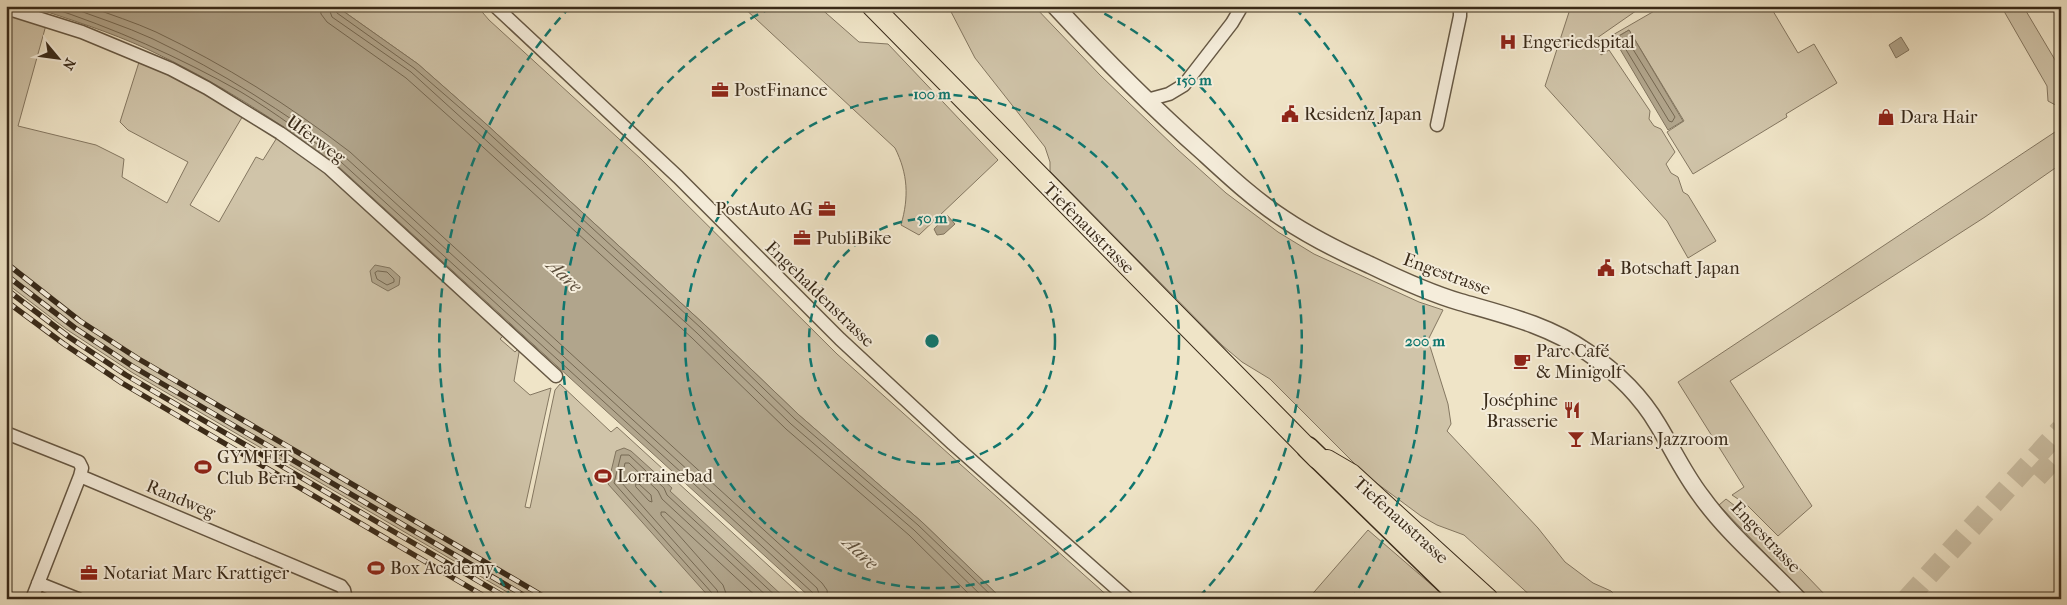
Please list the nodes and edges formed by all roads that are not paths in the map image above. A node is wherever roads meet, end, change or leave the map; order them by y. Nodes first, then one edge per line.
1 (495, 6) edge
2 (872, 6) edge
3 (1055, 6) edge
4 (1242, 6) edge
5 (1460, 6) edge
6 (6, 8) edge
7 (1147, 100) junction
8 (1437, 125) dead end
9 (556, 376) dead end
10 (6, 433) edge
11 (1308, 448) junction
12 (80, 476) junction
13 (38, 583) junction
14 (32, 599) edge
15 (78, 599) edge
16 (346, 599) edge
17 (1128, 599) edge
18 (1450, 599) edge
19 (1463, 599) edge
20 (1488, 599) edge
21 (1798, 599) edge

1 - 17 street, Engehaldenstrasse
2 - 11 main road, Tiefenaustrasse
3 - 7 street, Engestrasse
4 - 7 street
5 - 8 street
6 - 9 street, Uferweg
7 - 21 street, Engestrasse
10 - 12 street
11 - 18 main road, Tiefenaustrasse
11 - 19 highway
11 - 20 main road, Tiefenaustrasse
12 - 13 street
12 - 16 street, Randweg
13 - 14 street
13 - 15 street

